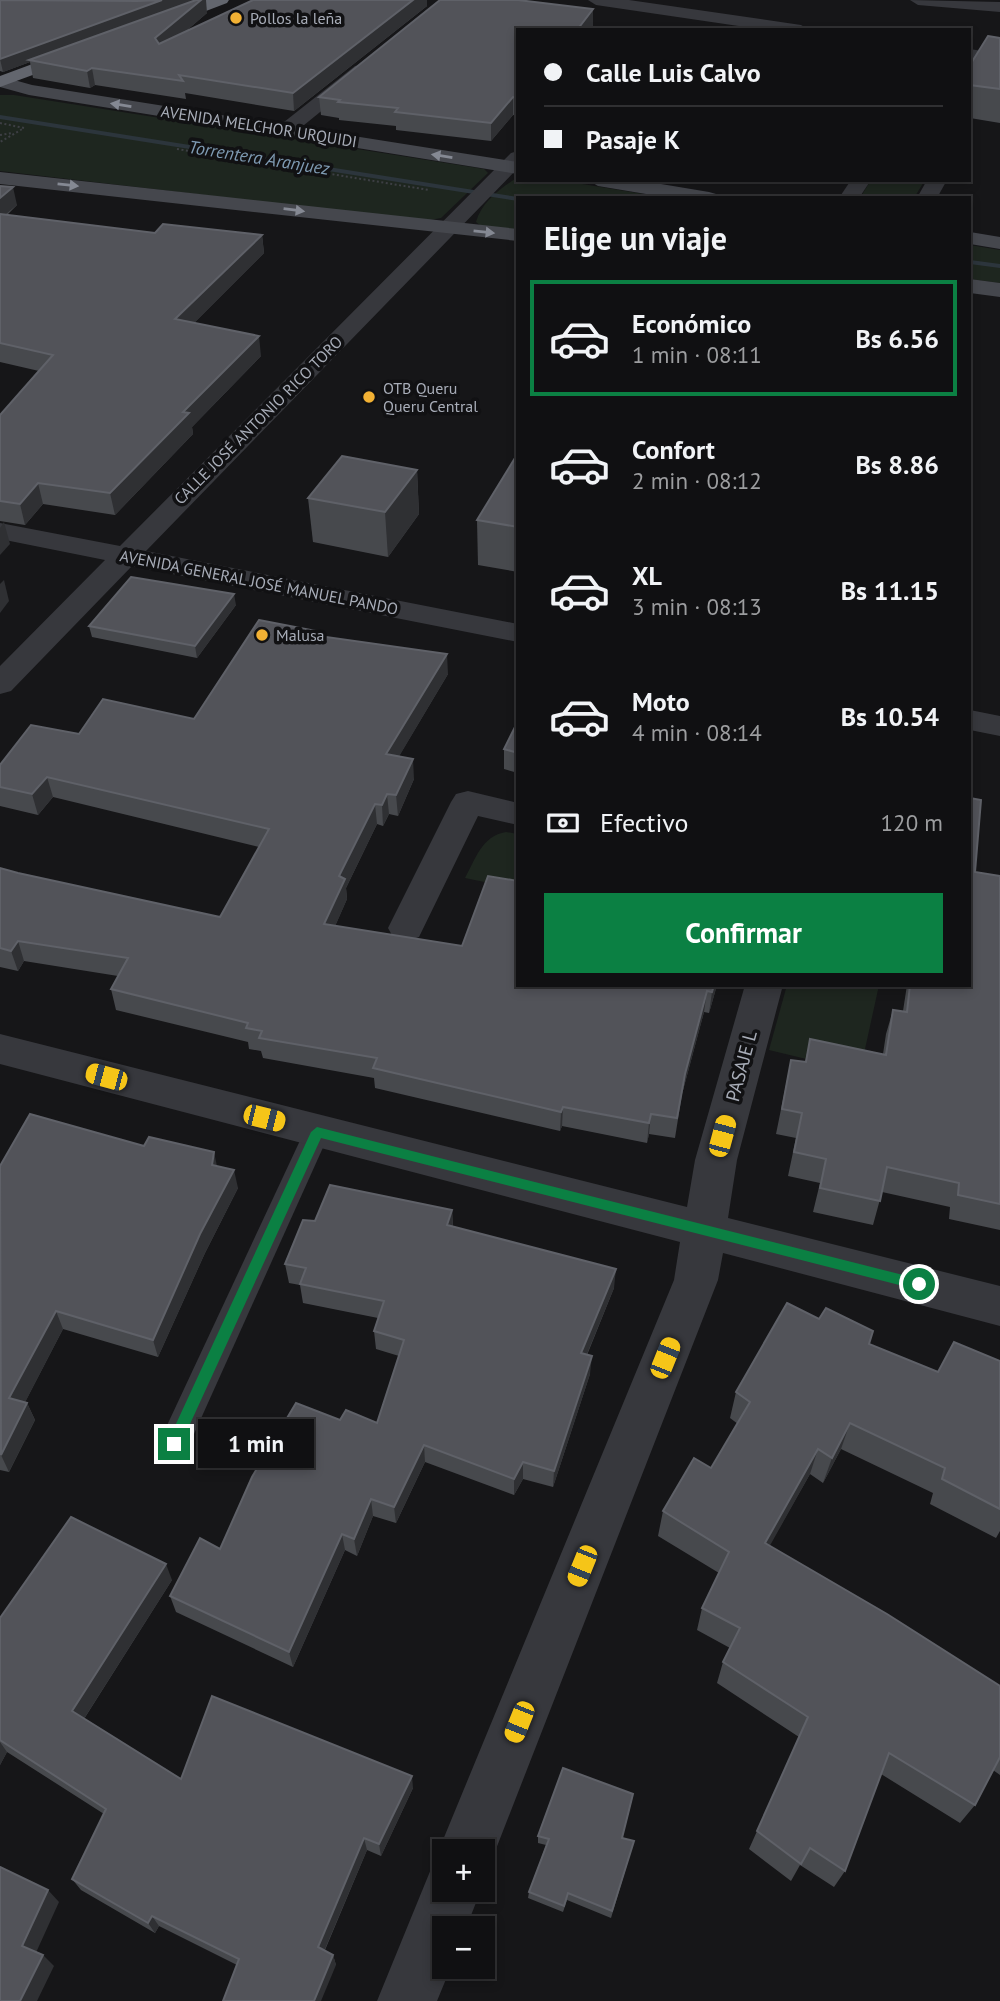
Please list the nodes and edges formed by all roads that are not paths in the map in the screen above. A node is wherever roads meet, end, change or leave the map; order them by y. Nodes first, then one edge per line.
1 (175, 0) edge
2 (221, 0) edge
3 (596, 0) edge
4 (918, 0) edge
5 (1000, 7) edge
6 (635, 8) edge
7 (786, 28) edge
8 (39, 49) edge
9 (972, 59) edge
10 (1000, 59) edge
11 (373, 61) edge
12 (0, 82) edge
13 (286, 130) junction
14 (515, 164) edge
15 (0, 178) edge
16 (610, 182) edge
17 (697, 196) edge
18 (449, 228) junction
19 (516, 235) edge
20 (971, 238) edge
21 (1000, 243) edge
22 (971, 286) edge
23 (1000, 290) edge
24 (0, 531) edge
25 (123, 556) junction
26 (516, 633) edge
27 (0, 684) edge
28 (971, 720) edge
29 (1000, 726) edge
30 (516, 814) edge
31 (406, 928) dead end
32 (763, 987) edge
33 (0, 1049) edge
34 (317, 1132) junction
35 (703, 1228) junction
36 (1000, 1306) edge
37 (174, 1444) dead end
38 (472, 1839) edge
39 (447, 1902) edge
40 (407, 2001) edge

1 - 2 highway
3 - 6 street
4 - 5 street
6 - 7 street
8 - 12 highway
9 - 10 street
11 - 13 street
13 -> 12 main road, AVENIDA MELCHOR URQUIDI
14 -> 13 main road, AVENIDA MELCHOR URQUIDI
14 - 18 street, CALLE JOSÉ ANTONIO RICO TORO
15 -> 18 main road
16 - 17 main road
18 -> 19 main road
18 - 25 street, CALLE JOSÉ ANTONIO RICO TORO
20 - 21 main road
22 - 23 main road
24 - 25 street, AVENIDA GENERAL JOSÉ MANUEL PANDO
25 - 26 street, AVENIDA GENERAL JOSÉ MANUEL PANDO
25 - 27 street, CALLE JOSÉ ANTONIO RICO TORO
28 - 29 street
30 - 31 street
32 - 35 street, PASAJE L
33 - 34 street
34 - 35 street
34 - 37 lane
35 - 36 street
35 - 38 street, PASAJE L
39 - 40 street

